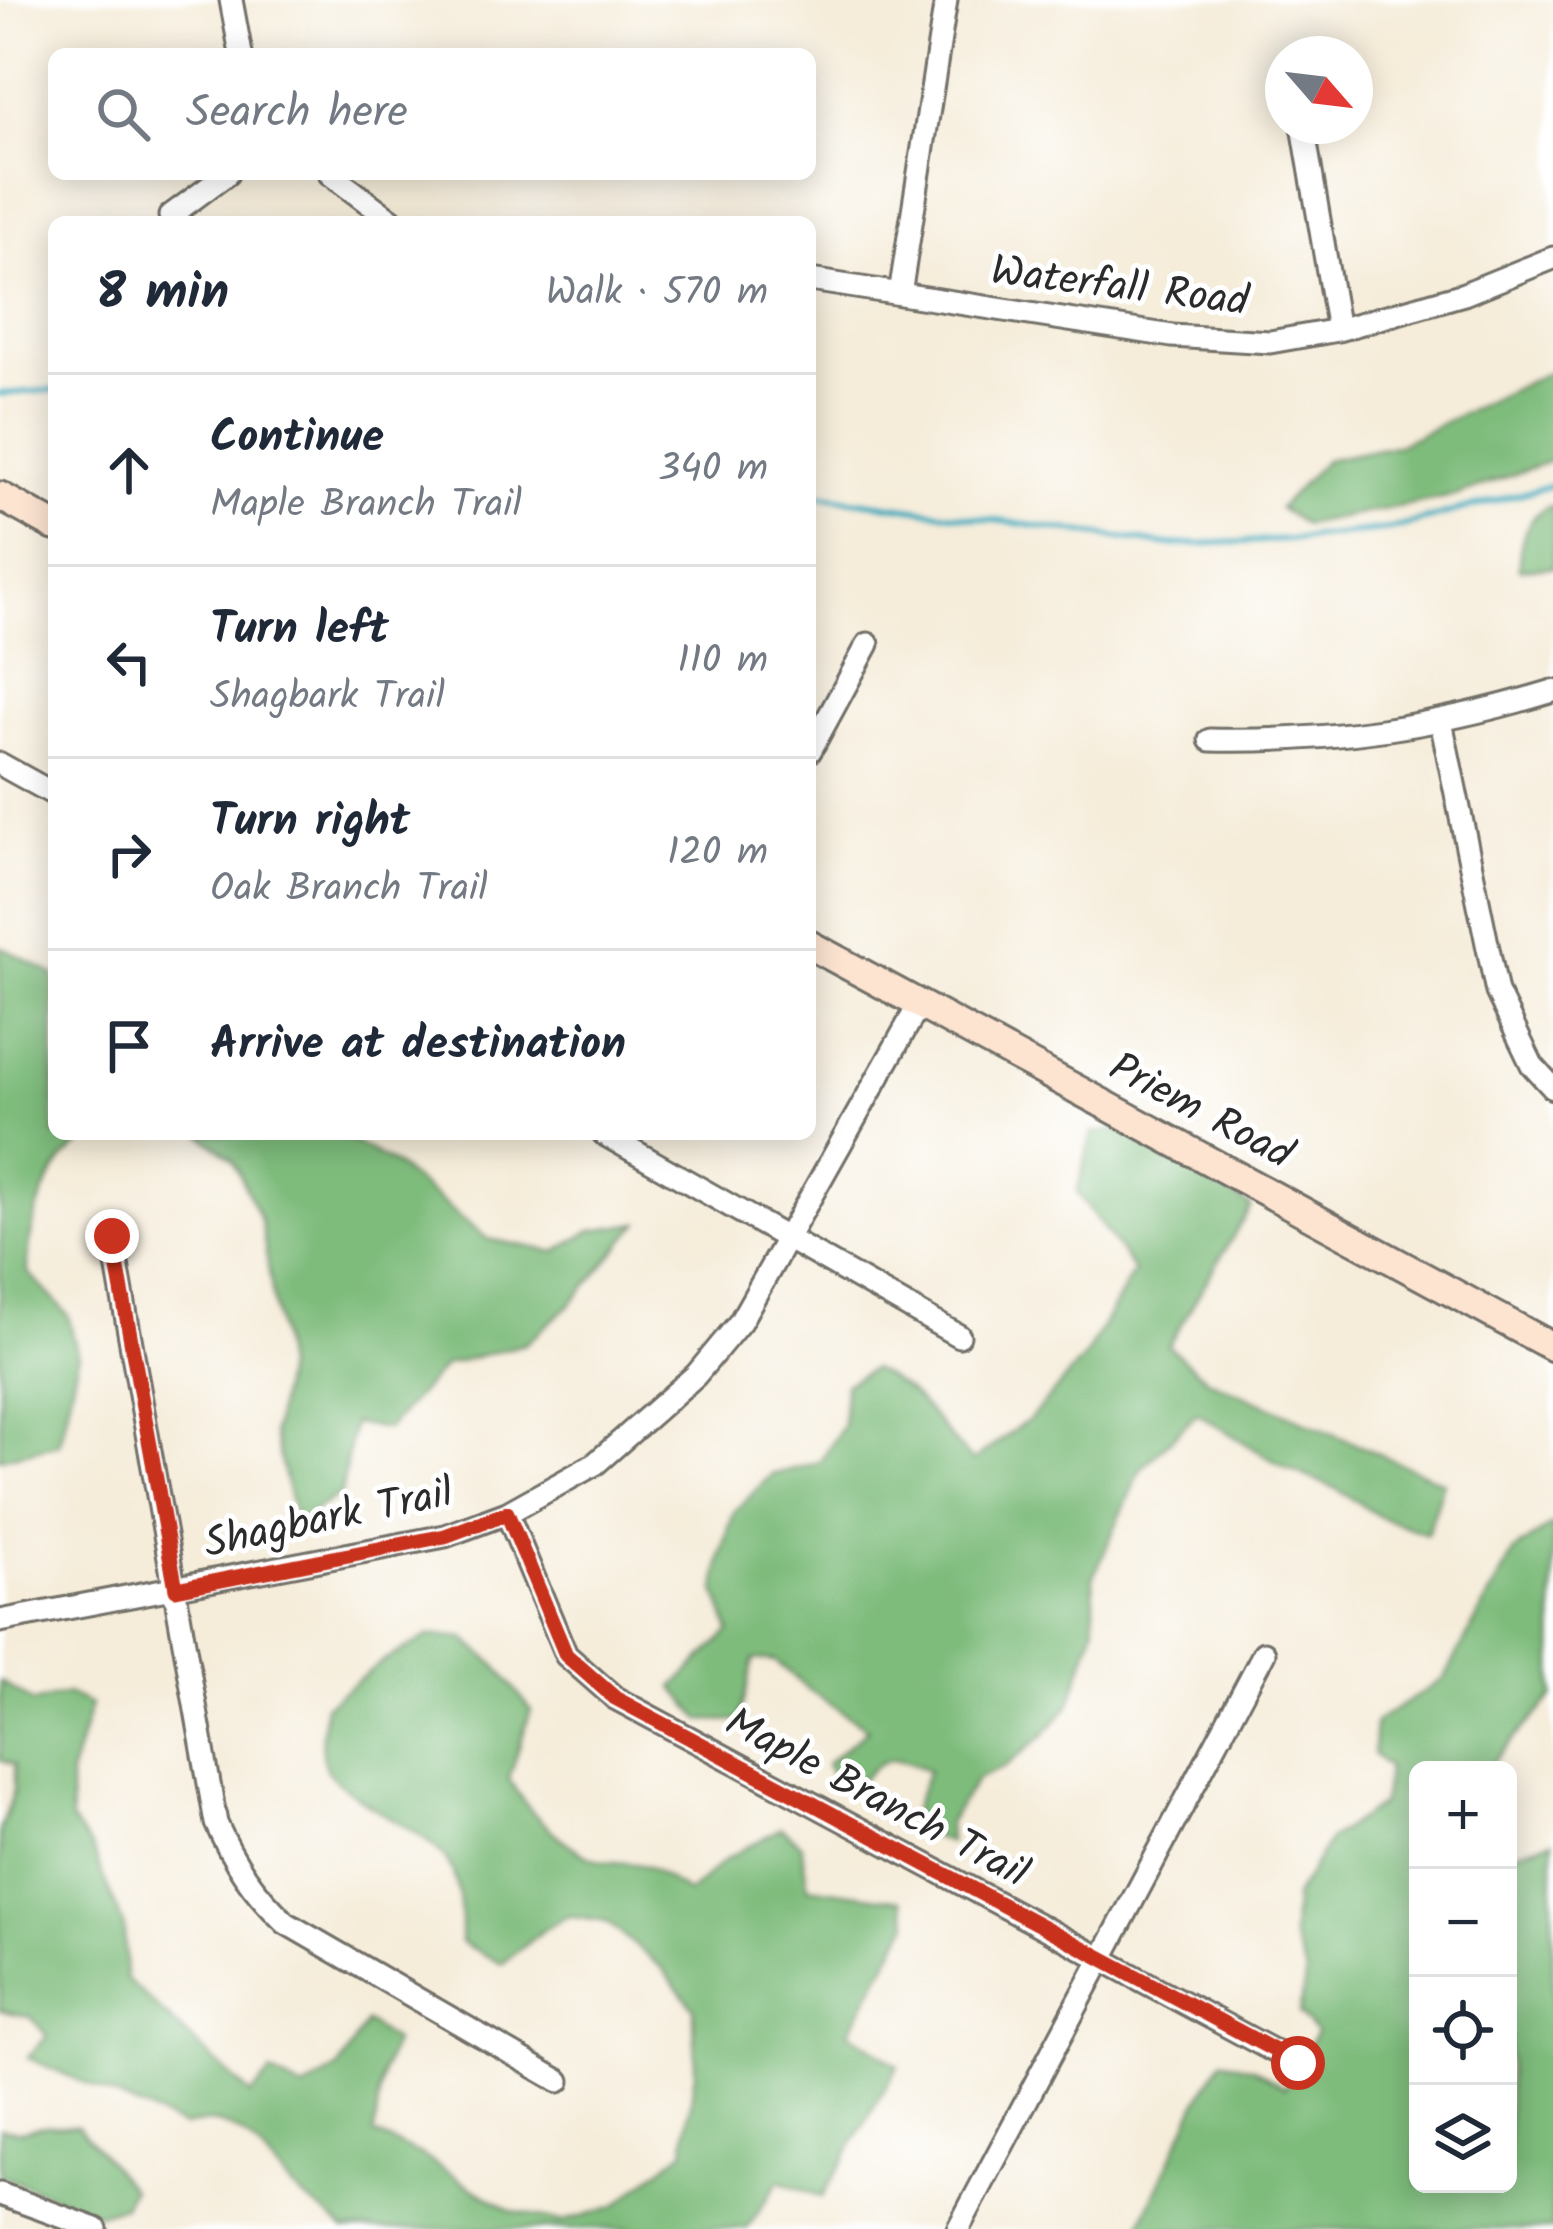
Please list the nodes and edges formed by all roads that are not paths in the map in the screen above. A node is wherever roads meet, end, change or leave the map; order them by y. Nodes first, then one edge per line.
1 (231, 0) edge
2 (946, 0) edge
3 (240, 48) edge
4 (1306, 144) edge
5 (218, 180) edge
6 (337, 180) edge
7 (170, 216) dead end
8 (386, 216) edge
9 (1553, 258) edge
10 (816, 281) edge
11 (900, 294) junction
12 (1338, 329) junction
13 (0, 496) edge
14 (48, 523) edge
15 (868, 644) dead end
16 (1553, 691) edge
17 (1441, 721) junction
18 (1210, 740) dead end
19 (816, 741) edge
20 (0, 764) edge
21 (48, 791) edge
22 (816, 948) edge
23 (920, 1003) junction
24 (1553, 1088) edge
25 (615, 1140) edge
26 (112, 1236) dead end
27 (788, 1238) junction
28 (958, 1336) dead end
29 (1553, 1347) edge
30 (507, 1513) junction
31 (176, 1589) junction
32 (0, 1621) edge
33 (1264, 1653) dead end
34 (1102, 1961) junction
35 (1298, 2063) dead end
36 (559, 2081) dead end
37 (0, 2194) edge
38 (96, 2229) edge
39 (958, 2229) edge

1 - 3 street
2 - 11 street
4 - 12 street
5 - 7 street
6 - 8 street
9 - 12 street, Waterfall Road
10 - 11 street, Waterfall Road
11 - 12 street, Waterfall Road
13 - 14 street
15 - 19 street
16 - 17 street
17 - 18 street
17 - 24 street
20 - 21 street
22 - 23 street, Priem Road
23 - 27 street, Shagbark Trail
23 - 29 street, Priem Road
25 - 27 street
26 - 31 street
27 - 28 street
27 - 30 street, Shagbark Trail
30 - 31 street, Shagbark Trail
30 - 34 street, Maple Branch Trail
31 - 32 street, Shagbark Trail
31 - 36 street
33 - 34 street
34 - 35 street, Maple Branch Trail
34 - 39 street
37 - 38 street

